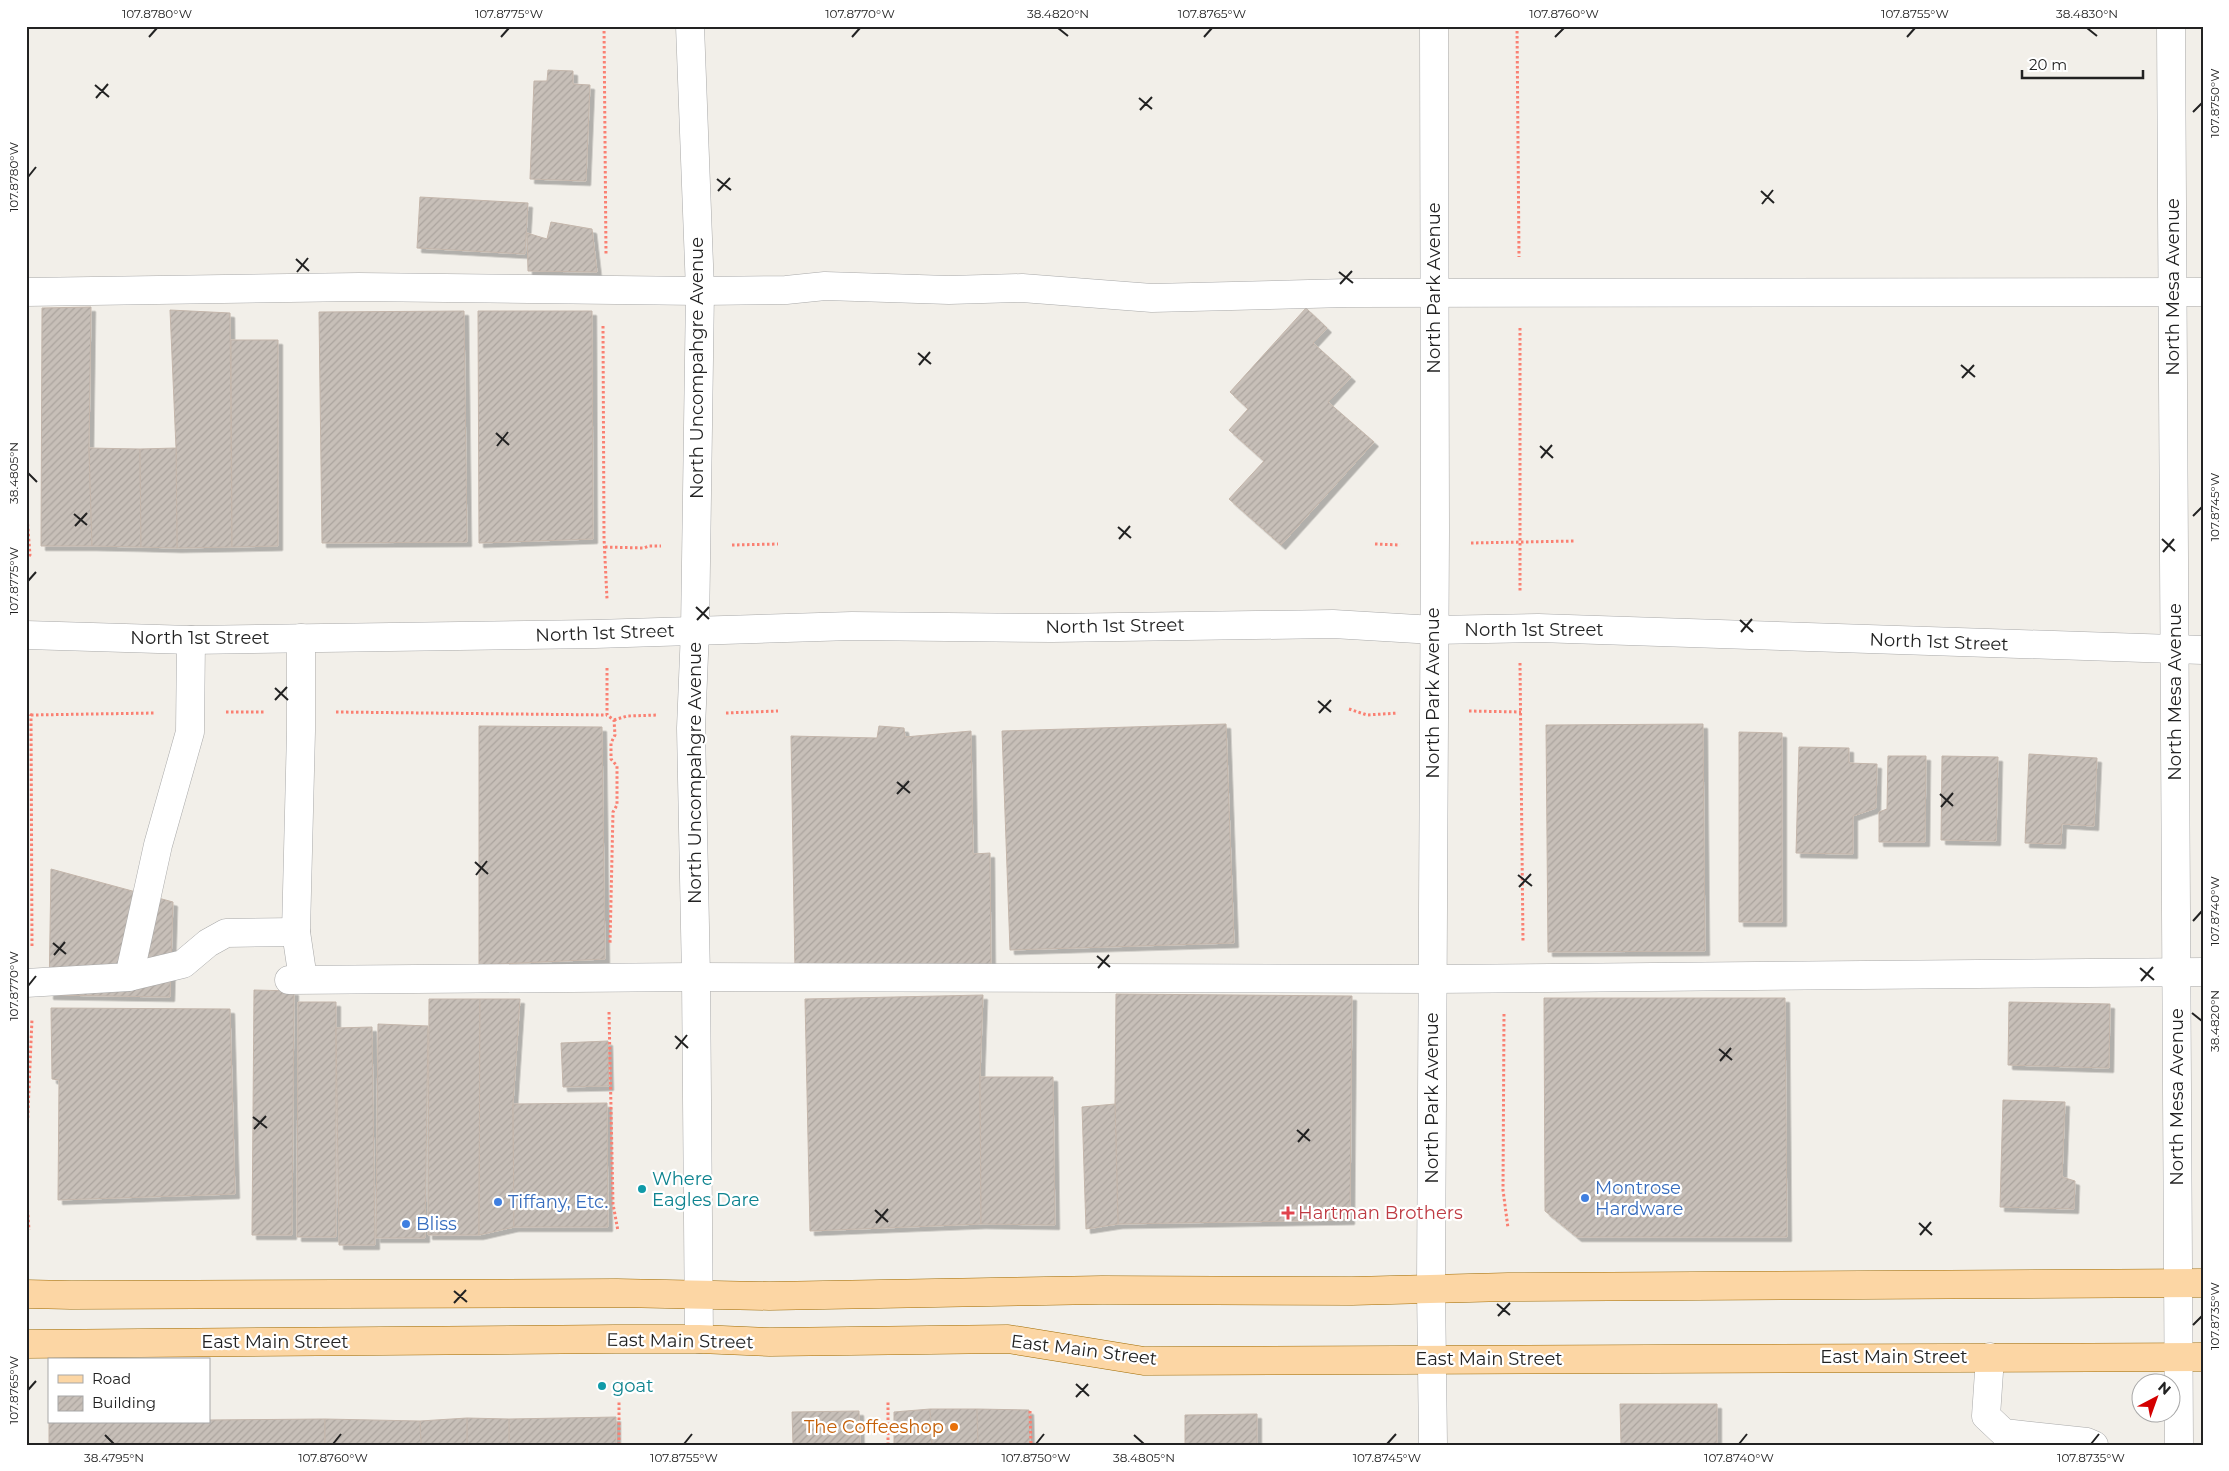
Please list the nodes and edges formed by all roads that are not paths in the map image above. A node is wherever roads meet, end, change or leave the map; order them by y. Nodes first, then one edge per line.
1 (690, 26) edge
2 (1434, 26) edge
3 (2172, 26) edge
4 (700, 291) junction
5 (26, 292) edge
6 (2173, 292) junction
7 (2203, 292) edge
8 (1433, 293) junction
9 (695, 630) junction
10 (1434, 630) junction
11 (26, 635) edge
12 (301, 638) junction
13 (192, 640) junction
14 (2203, 650) edge
15 (2175, 651) junction
16 (296, 932) junction
17 (2176, 972) junction
18 (2203, 972) edge
19 (129, 977) junction
20 (696, 977) junction
21 (1432, 979) junction
22 (29, 983) edge
23 (2190, 1284) edge
24 (1431, 1287) junction
25 (26, 1294) edge
26 (700, 1294) junction
27 (699, 1339) junction
28 (26, 1344) edge
29 (1990, 1357) junction
30 (2190, 1357) edge
31 (1431, 1360) junction
32 (1433, 1445) edge
33 (2094, 1445) edge
34 (2179, 1445) edge

1 - 4 street, North Uncompahgre Avenue
2 - 8 street, North Park Avenue
3 - 6 street, North Mesa Avenue
4 - 5 street
4 - 8 street
4 - 9 street, North Uncompahgre Avenue
6 - 7 street
6 - 8 street
6 - 15 street, North Mesa Avenue
8 - 10 street, North Park Avenue
9 - 10 street, North 1st Street
9 - 12 street, North 1st Street
9 - 20 street, North Uncompahgre Avenue
10 - 15 street, North 1st Street
10 - 21 street, North Park Avenue
11 - 13 street, North 1st Street
12 - 13 street, North 1st Street
12 - 16 street
13 - 19 street
14 - 15 street, North 1st Street
15 - 17 street, North Mesa Avenue
16 - 19 street
16 - 20 street
17 - 18 street
17 - 21 street
17 - 23 street, North Mesa Avenue
19 - 22 street
20 - 21 street
20 - 26 street, North Uncompahgre Avenue
21 - 24 street, North Park Avenue
23 - 24 main road
23 - 30 street, North Mesa Avenue
24 - 26 main road
24 - 31 street, North Park Avenue
25 - 26 main road
26 - 27 street, North Uncompahgre Avenue
27 - 28 main road, East Main Street
27 - 31 main road, East Main Street
29 - 30 main road, East Main Street
29 - 31 main road, East Main Street
29 - 33 street
30 - 34 street, North Mesa Avenue
31 - 32 street, North Park Avenue

